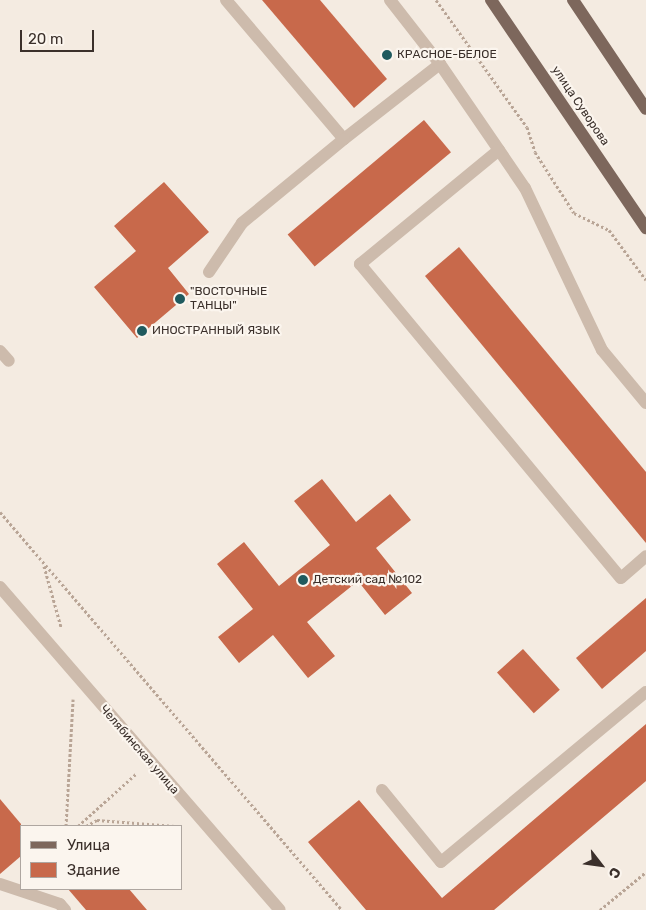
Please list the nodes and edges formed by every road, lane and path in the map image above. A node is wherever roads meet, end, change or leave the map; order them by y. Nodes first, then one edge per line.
1 (226, 0) edge
2 (390, 0) edge
3 (436, 0) edge
4 (491, 0) edge
5 (573, 0) edge
6 (440, 64) junction
7 (646, 109) edge
8 (344, 138) junction
9 (499, 150) junction
10 (646, 228) edge
11 (209, 272) dead end
12 (646, 280) edge
13 (0, 351) edge
14 (9, 361) dead end
15 (646, 403) edge
16 (0, 512) edge
17 (646, 556) edge
18 (0, 588) edge
19 (646, 692) edge
20 (149, 762) junction
21 (382, 790) dead end
22 (79, 825) edge
23 (88, 825) edge
24 (162, 825) edge
25 (646, 872) edge
26 (0, 884) edge
27 (64, 910) edge
28 (280, 910) edge
29 (342, 910) edge
30 (600, 910) edge

1 - 8 street
2 - 6 street
3 - 12 path
4 - 10 main road, улица Суворова
5 - 7 main road
6 - 8 street
6 - 9 street
8 - 11 street
9 - 15 street
9 - 17 street
13 - 14 street
16 - 29 path
18 - 20 street, Челябинская улица
19 - 21 street
20 - 22 path
20 - 28 street, Челябинская улица
23 - 24 path
25 - 30 path
26 - 27 street

